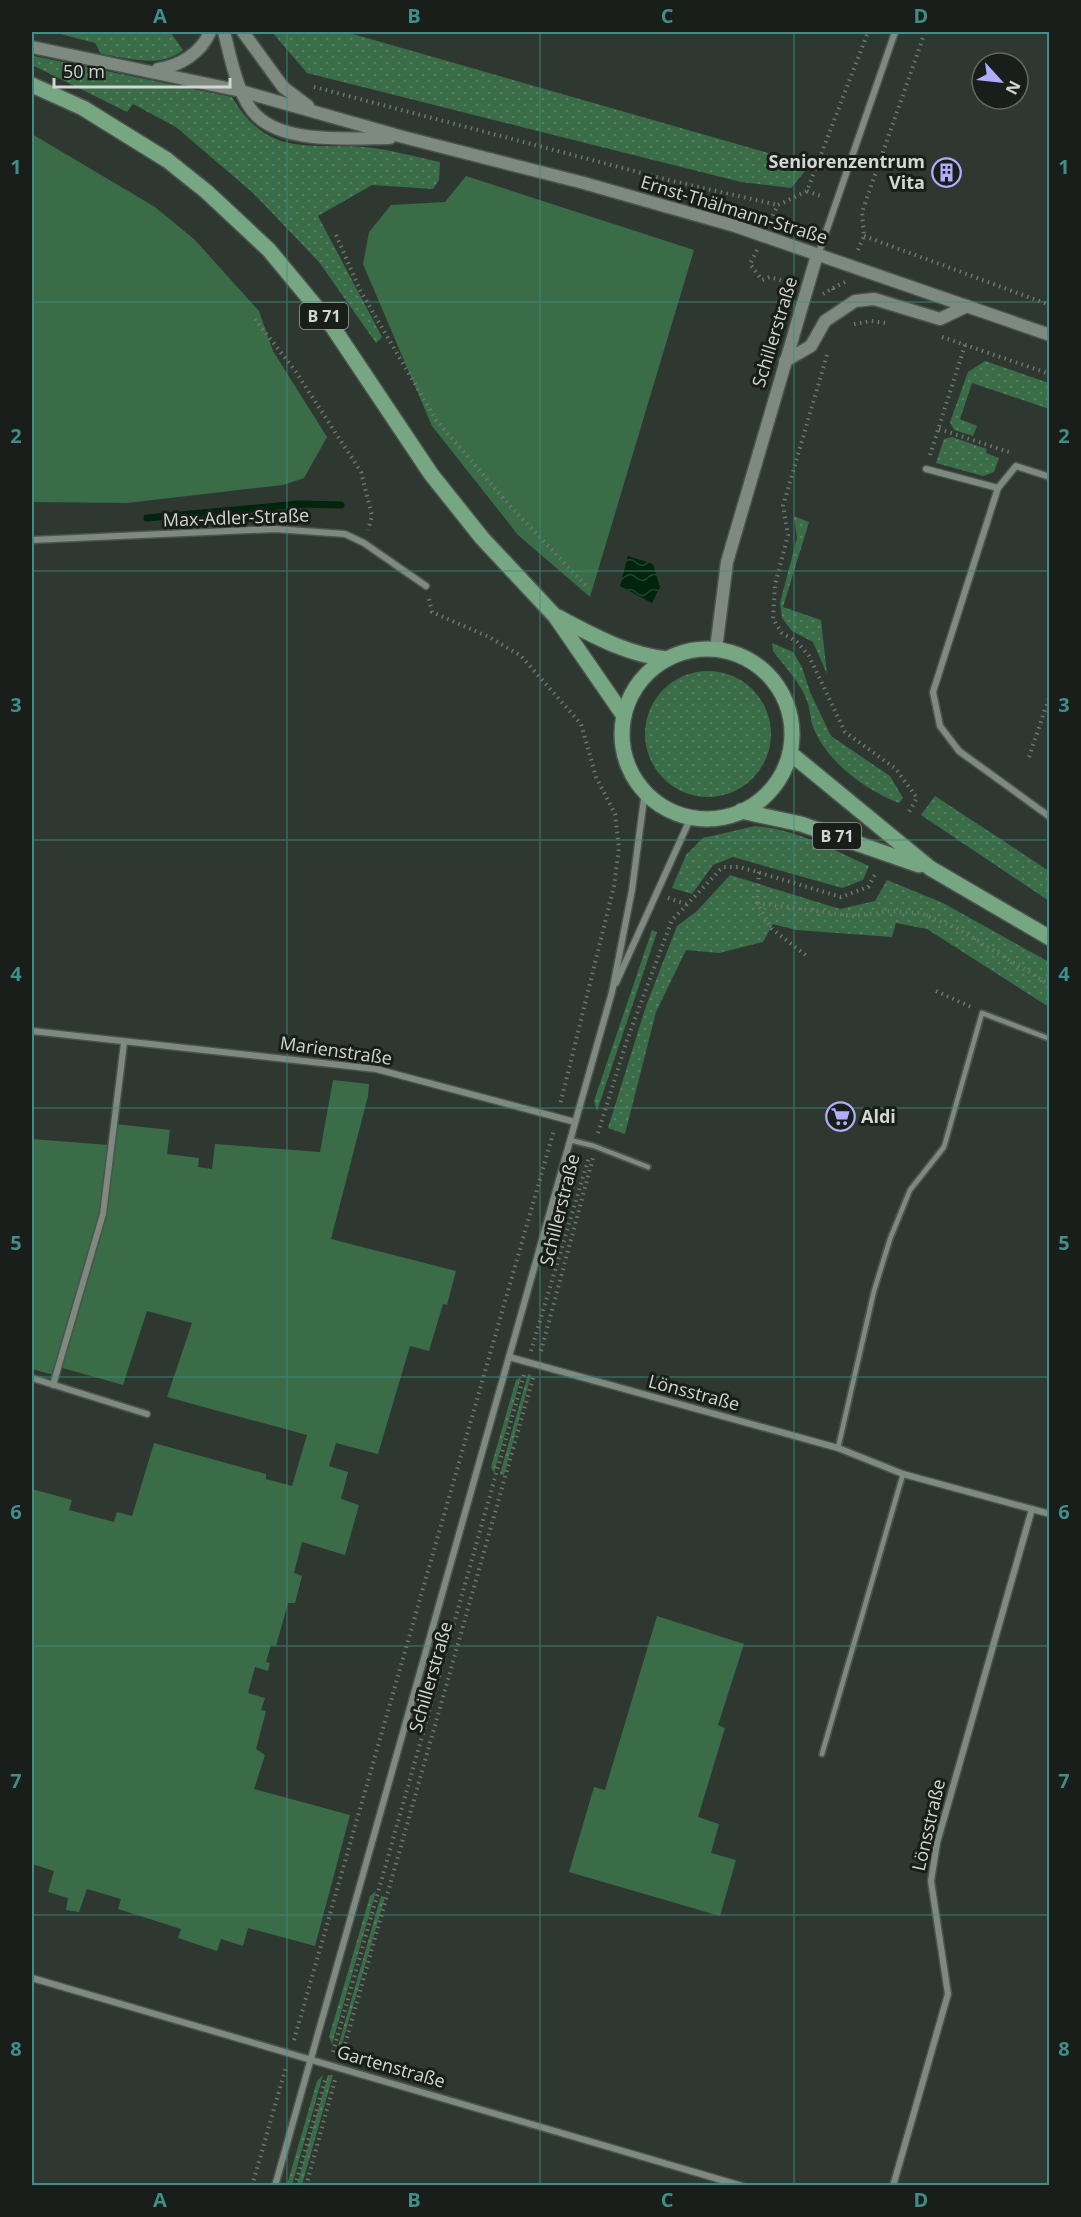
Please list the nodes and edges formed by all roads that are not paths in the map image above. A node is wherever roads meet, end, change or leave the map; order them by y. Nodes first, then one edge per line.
1 (210, 32) edge
2 (224, 32) edge
3 (243, 32) edge
4 (895, 32) edge
5 (32, 47) edge
6 (151, 70) junction
7 (32, 85) edge
8 (239, 86) junction
9 (314, 110) junction
10 (403, 137) junction
11 (818, 255) junction
12 (967, 306) junction
13 (1050, 336) edge
14 (784, 361) junction
15 (926, 469) road end
16 (1050, 477) edge
17 (998, 488) junction
18 (32, 540) edge
19 (426, 586) road end
20 (555, 616) junction
21 (716, 649) junction
22 (667, 659) junction
23 (624, 716) junction
24 (790, 753) junction
25 (645, 792) junction
26 (741, 811) junction
27 (691, 817) junction
28 (1050, 817) edge
29 (930, 868) junction
30 (1050, 938) edge
31 (612, 992) junction
32 (32, 1031) edge
33 (1050, 1039) edge
34 (124, 1042) junction
35 (575, 1122) junction
36 (570, 1140) junction
37 (648, 1167) dead end
38 (509, 1357) junction
39 (32, 1378) edge
40 (53, 1385) junction
41 (147, 1414) dead end
42 (838, 1448) junction
43 (903, 1474) junction
44 (1032, 1509) junction
45 (1050, 1514) edge
46 (822, 1754) dead end
47 (32, 1978) edge
48 (311, 2059) junction
49 (275, 2186) edge
50 (742, 2186) edge
51 (893, 2186) edge

1 - 6 main road
2 - 8 main road
3 - 9 main road
4 - 11 street, Schillerstraße
5 - 6 main road, Ernst-Thälmann-Straße
6 - 8 main road, Ernst-Thälmann-Straße
7 - 20 main road, B 71
8 - 9 main road, Ernst-Thälmann-Straße
8 - 10 main road, Ernst-Thälmann-Straße
9 - 10 main road, Ernst-Thälmann-Straße
10 - 11 main road, Ernst-Thälmann-Straße
11 - 12 main road, Ernst-Thälmann-Straße
11 - 14 main road, Schillerstraße
12 - 13 main road, Ernst-Thälmann-Straße
12 - 14 main road
14 - 21 main road, Schillerstraße
15 - 17 street
16 - 17 street
17 - 28 street
18 - 19 street, Max-Adler-Straße
20 - 22 main road, B 71
20 - 23 main road, B 71
21 - 22 main road, B 71
21 - 24 main road, B 71
22 - 23 main road, B 71
23 - 25 main road, B 71
24 - 26 main road, B 71
24 - 29 main road, B 71
25 - 27 main road, B 71
25 - 31 street, Schillerstraße
26 - 27 main road, B 71
26 - 29 main road, B 71
27 - 31 street, Schillerstraße
29 - 30 main road, B 71
31 - 35 street, Schillerstraße
32 - 34 street, Marienstraße
33 - 42 lane
34 - 35 street, Marienstraße
34 - 40 street
35 - 36 street, Schillerstraße
36 - 37 lane
36 - 38 street, Schillerstraße
38 - 42 street, Lönsstraße
38 - 48 street, Schillerstraße
39 - 40 street
40 - 41 street
42 - 43 street, Lönsstraße
43 - 44 street, Lönsstraße
43 - 46 lane
44 - 45 street, Lönsstraße
44 - 51 street, Lönsstraße
47 - 48 street, Gartenstraße
48 - 49 street, Schillerstraße
48 - 50 street, Gartenstraße

